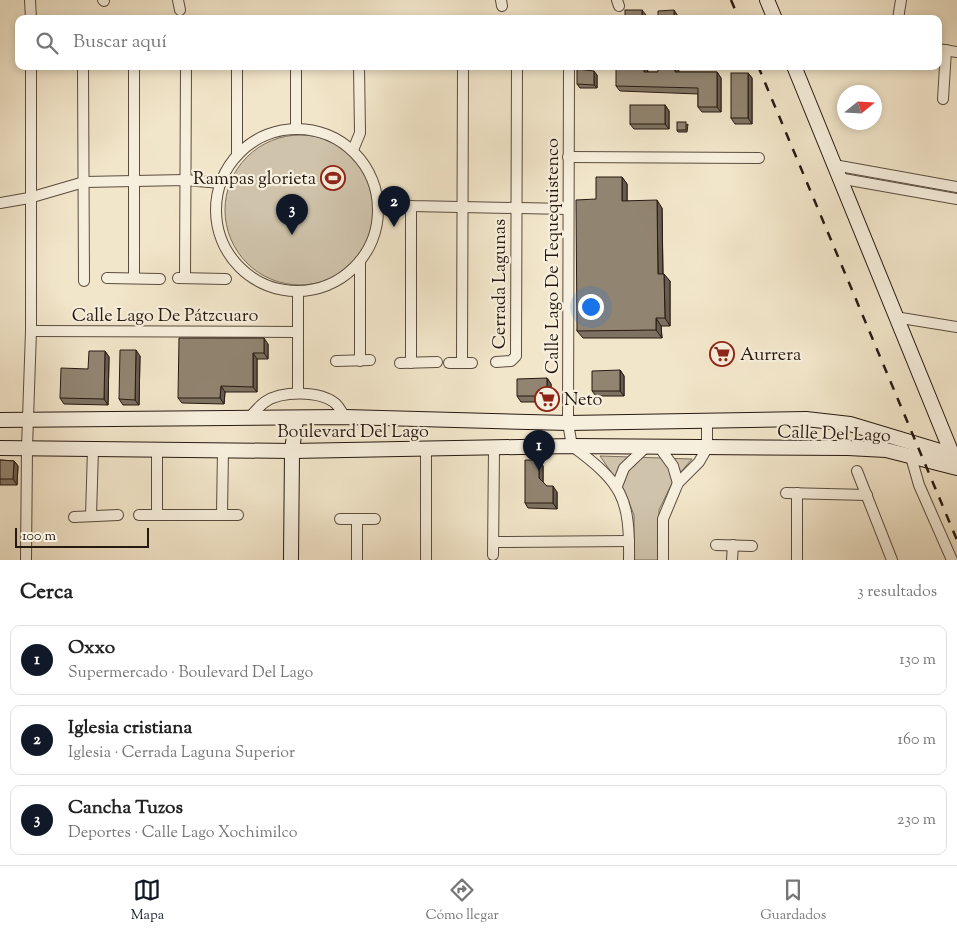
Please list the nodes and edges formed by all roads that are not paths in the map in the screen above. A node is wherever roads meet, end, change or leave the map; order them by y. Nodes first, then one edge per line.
1 (30, 0) edge
2 (767, 0) edge
3 (901, 0) edge
4 (31, 15) edge
5 (773, 15) edge
6 (899, 15) edge
7 (942, 50) edge
8 (957, 52) edge
9 (31, 70) edge
10 (83, 70) edge
11 (134, 70) edge
12 (186, 70) edge
13 (237, 70) edge
14 (296, 70) edge
15 (359, 70) edge
16 (463, 70) edge
17 (517, 70) edge
18 (569, 70) edge
19 (796, 70) edge
20 (943, 100) dead end
21 (296, 128) junction
22 (353, 150) junction
23 (237, 156) junction
24 (568, 157) junction
25 (759, 158) dead end
26 (836, 172) junction
27 (185, 180) junction
28 (134, 181) junction
29 (84, 182) junction
30 (221, 183) junction
31 (957, 187) edge
32 (30, 198) junction
33 (957, 199) edge
34 (378, 202) junction
35 (0, 203) edge
36 (411, 206) junction
37 (464, 207) junction
38 (516, 208) junction
39 (567, 208) junction
40 (360, 262) junction
41 (107, 278) dead end
42 (134, 278) junction
43 (160, 279) dead end
44 (226, 279) dead end
45 (84, 281) dead end
46 (298, 291) junction
47 (895, 317) junction
48 (957, 327) edge
49 (32, 331) junction
50 (298, 332) junction
51 (336, 361) dead end
52 (438, 362) dead end
53 (496, 362) dead end
54 (400, 363) dead end
55 (411, 363) junction
56 (449, 363) dead end
57 (298, 394) junction
58 (345, 417) junction
59 (248, 419) junction
60 (296, 419) junction
61 (707, 419) junction
62 (0, 420) edge
63 (29, 420) junction
64 (568, 423) junction
65 (888, 436) junction
66 (572, 446) junction
67 (27, 447) junction
68 (0, 448) edge
69 (494, 448) junction
70 (645, 448) junction
71 (660, 448) junction
72 (707, 448) junction
73 (93, 449) junction
74 (157, 449) junction
75 (223, 449) junction
76 (426, 450) junction
77 (886, 450) junction
78 (292, 451) junction
79 (911, 457) junction
80 (956, 461) edge
81 (857, 471) dead end
82 (678, 483) junction
83 (617, 486) junction
84 (786, 493) dead end
85 (797, 493) junction
86 (867, 495) junction
87 (118, 515) dead end
88 (139, 515) dead end
89 (157, 515) junction
90 (222, 515) junction
91 (238, 515) dead end
92 (74, 516) dead end
93 (91, 516) junction
94 (340, 519) dead end
95 (375, 519) dead end
96 (357, 520) junction
97 (630, 541) junction
98 (494, 542) junction
99 (716, 545) dead end
100 (733, 545) junction
101 (752, 546) dead end
102 (493, 555) dead end
103 (26, 560) edge
104 (291, 560) edge
105 (357, 560) edge
106 (426, 560) edge
107 (629, 560) edge
108 (663, 560) edge
109 (732, 560) edge
110 (797, 560) edge
111 (892, 560) edge
112 (952, 560) edge

1 - 4 street
2 - 5 street
3 - 6 street
7 - 8 street
7 - 20 street
9 - 32 street
10 - 29 street
11 - 28 street
12 - 27 street
13 - 23 street
14 - 21 street
15 - 22 street
16 - 37 street
17 - 38 street, Cerrada Lagunas
18 - 24 street, Calle Lago De Tequequistenco
19 - 26 street
21 - 22 street
21 - 23 street
22 - 34 street
23 - 30 street
24 - 25 street
24 - 39 street, Calle Lago De Tequequistenco
26 - 31 street
26 - 33 street
26 - 47 street
27 - 28 street
27 - 30 street
27 - 44 street
28 - 29 street
28 - 42 street
29 - 32 street
29 - 45 street
30 - 46 street
32 - 35 street
32 - 49 street
34 - 36 street
34 - 40 street
36 - 37 street
36 - 55 street
37 - 38 street
37 - 56 street
38 - 39 street
38 - 53 street, Cerrada Lagunas
39 - 64 street, Calle Lago De Tequequistenco
40 - 46 street
40 - 51 street
41 - 42 street
42 - 43 street
46 - 50 street
47 - 48 street
47 - 80 street
49 - 50 street, Calle Lago De Pátzcuaro
49 - 63 street
50 - 57 street
52 - 55 street
54 - 55 street
57 - 58 street
57 - 59 street
58 - 60 street, Boulevard Del Lago
58 - 64 street, Boulevard Del Lago
59 - 60 street, Boulevard Del Lago
59 - 63 street, Boulevard Del Lago
60 - 78 street
61 - 64 street, Boulevard Del Lago
61 - 65 street, Calle Del Lago
61 - 72 street
62 - 63 street, Boulevard Del Lago
63 - 67 street
64 - 66 street, Calle Lago De Tequequistenco
65 - 77 street
65 - 80 street, Calle Del Lago
66 - 69 street, Boulevard Del Lago
66 - 70 street, Boulevard Del Lago
66 - 83 street
67 - 68 street, Boulevard Del Lago
67 - 73 street, Boulevard Del Lago
67 - 103 street
69 - 76 street, Boulevard Del Lago
69 - 98 street
70 - 71 street, Boulevard Del Lago
70 - 83 street
71 - 72 street, Boulevard Del Lago
71 - 82 street
72 - 77 street, Calle Del Lago
72 - 82 street
73 - 74 street, Boulevard Del Lago
73 - 93 street
74 - 75 street, Boulevard Del Lago
74 - 89 street
75 - 78 street, Boulevard Del Lago
75 - 90 street
76 - 78 street, Boulevard Del Lago
76 - 106 street
77 - 79 street, Calle Del Lago
78 - 104 street
79 - 80 street, Calle Del Lago
79 - 112 street
81 - 86 street
82 - 108 street
83 - 97 street
84 - 85 street
85 - 86 street
85 - 110 street
86 - 111 street
87 - 93 street
88 - 89 street
89 - 90 street
90 - 91 street
92 - 93 street
94 - 96 street
95 - 96 street
96 - 105 street
97 - 98 street
97 - 107 street
98 - 102 street
99 - 100 street
100 - 101 street
100 - 109 street

